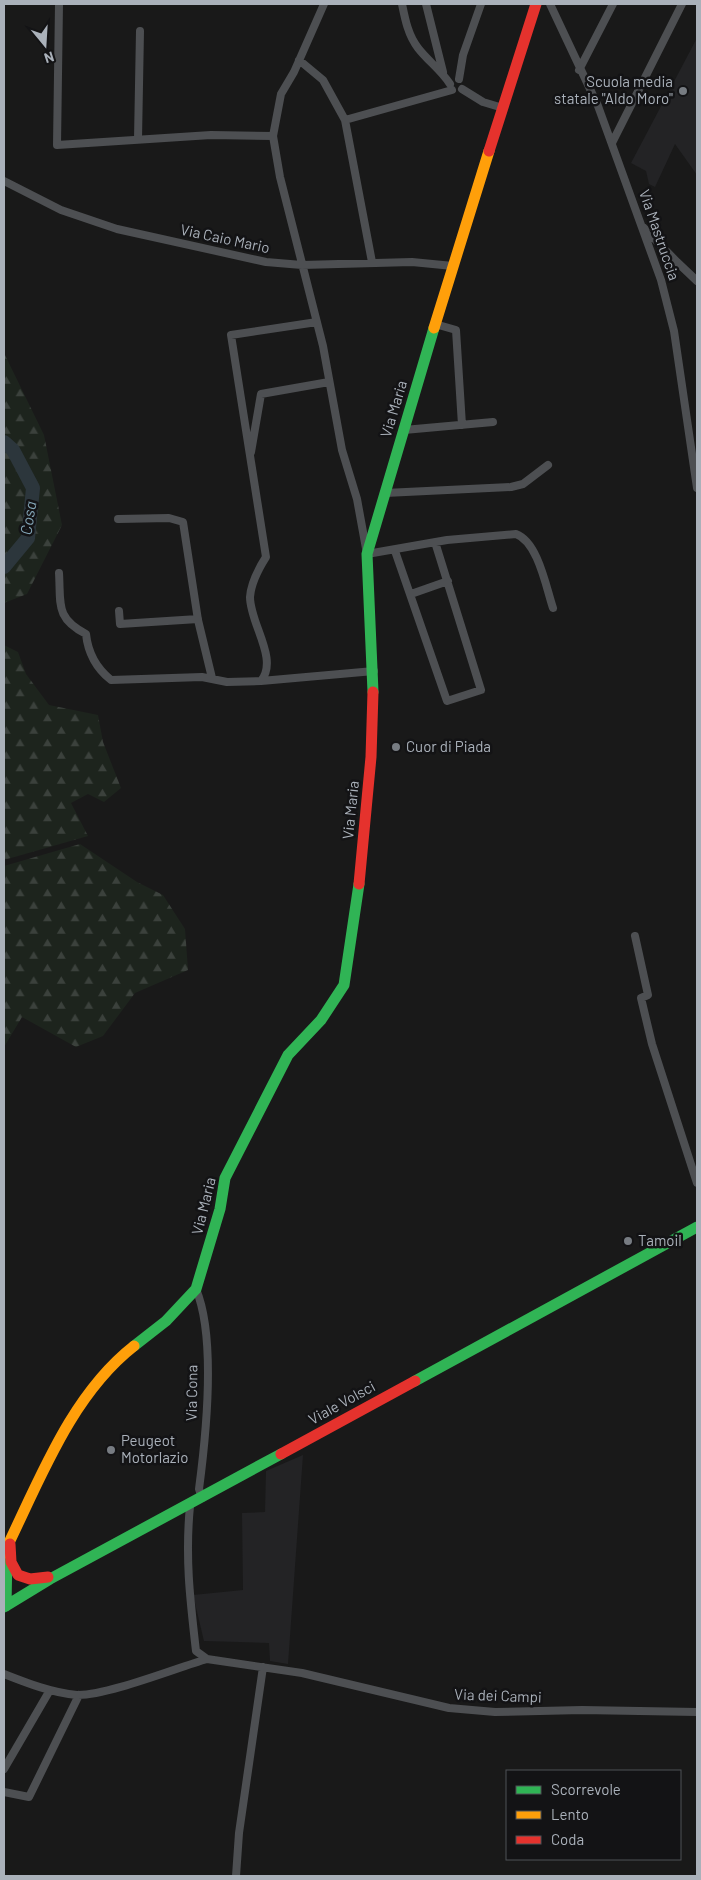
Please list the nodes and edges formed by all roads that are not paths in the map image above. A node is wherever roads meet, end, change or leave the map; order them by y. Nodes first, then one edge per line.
1 (59, 4) edge
2 (324, 4) edge
3 (402, 4) edge
4 (426, 4) edge
5 (481, 4) edge
6 (536, 4) edge
7 (550, 4) edge
8 (613, 4) edge
9 (682, 4) edge
10 (140, 31) dead end
11 (299, 60) junction
12 (579, 70) junction
13 (443, 74) junction
14 (459, 79) junction
15 (451, 87) junction
16 (462, 89) junction
17 (502, 108) junction
18 (345, 120) junction
19 (274, 136) junction
20 (138, 139) junction
21 (612, 143) junction
22 (4, 180) edge
23 (640, 223) junction
24 (372, 262) junction
25 (302, 265) junction
26 (453, 266) junction
27 (697, 280) edge
28 (317, 322) junction
29 (435, 324) junction
30 (329, 382) junction
31 (493, 422) dead end
32 (462, 424) junction
33 (404, 430) junction
34 (250, 458) junction
35 (548, 465) dead end
36 (697, 488) edge
37 (385, 493) junction
38 (118, 519) dead end
39 (435, 542) junction
40 (395, 551) junction
41 (367, 554) junction
42 (59, 573) dead end
43 (448, 581) junction
44 (411, 594) junction
45 (553, 608) dead end
46 (119, 611) dead end
47 (198, 619) junction
48 (374, 671) junction
49 (212, 678) junction
50 (261, 681) junction
51 (635, 936) dead end
52 (697, 1183) edge
53 (697, 1227) edge
54 (196, 1289) junction
55 (202, 1498) junction
56 (190, 1506) junction
57 (11, 1539) junction
58 (4, 1553) edge
59 (53, 1576) junction
60 (4, 1605) edge
61 (207, 1659) junction
62 (263, 1667) junction
63 (4, 1674) edge
64 (50, 1690) junction
65 (79, 1695) junction
66 (697, 1712) edge
67 (4, 1769) edge
68 (4, 1792) edge
69 (236, 1876) edge

1 - 20 street
2 - 11 street
3 - 13 street
4 - 13 street
5 - 14 street
6 - 17 street, Via Maria
7 - 12 street, Via Mastruccia
8 - 12 street
9 - 21 street
10 - 20 street
11 - 18 street
11 - 19 street
12 - 21 street, Via Mastruccia
13 - 15 street
14 - 15 street
14 - 16 street
15 - 16 street
15 - 18 street
16 - 17 street
17 - 26 street, Via Maria
18 - 24 street
19 - 20 street
19 - 25 street
21 - 23 street, Via Mastruccia
22 - 25 street, Via Caio Mario
23 - 27 street
23 - 36 street, Via Mastruccia
24 - 25 street, Via Caio Mario
24 - 26 street, Via Caio Mario
25 - 28 street
26 - 29 street, Via Maria
28 - 30 street
28 - 34 street
29 - 32 street
29 - 33 street, Via Maria
30 - 34 street
30 - 41 street
31 - 32 street
32 - 33 street
33 - 37 street, Via Maria
34 - 50 street
35 - 37 street
37 - 41 street, Via Maria
38 - 47 street
39 - 40 street
39 - 43 street
39 - 45 street
40 - 41 street
40 - 44 street
41 - 48 street, Via Maria
42 - 49 street
43 - 44 street
43 - 44 street
46 - 47 street
47 - 49 street
48 - 50 street
48 - 54 street, Via Maria
49 - 50 street
51 - 52 street
53 - 55 street, Viale Volsci
54 - 55 street, Via Cona
54 - 57 street, Via Maria
55 - 56 street, Viale Volsci
56 - 59 street, Viale Volsci
56 - 61 street
57 - 58 street
57 - 59 street
57 - 60 street
59 - 60 street, Viale Volsci
61 - 62 street, Via dei Campi
61 - 65 street
62 - 66 street, Via dei Campi
62 - 69 street
63 - 64 street
64 - 65 street
64 - 67 street
65 - 68 street

